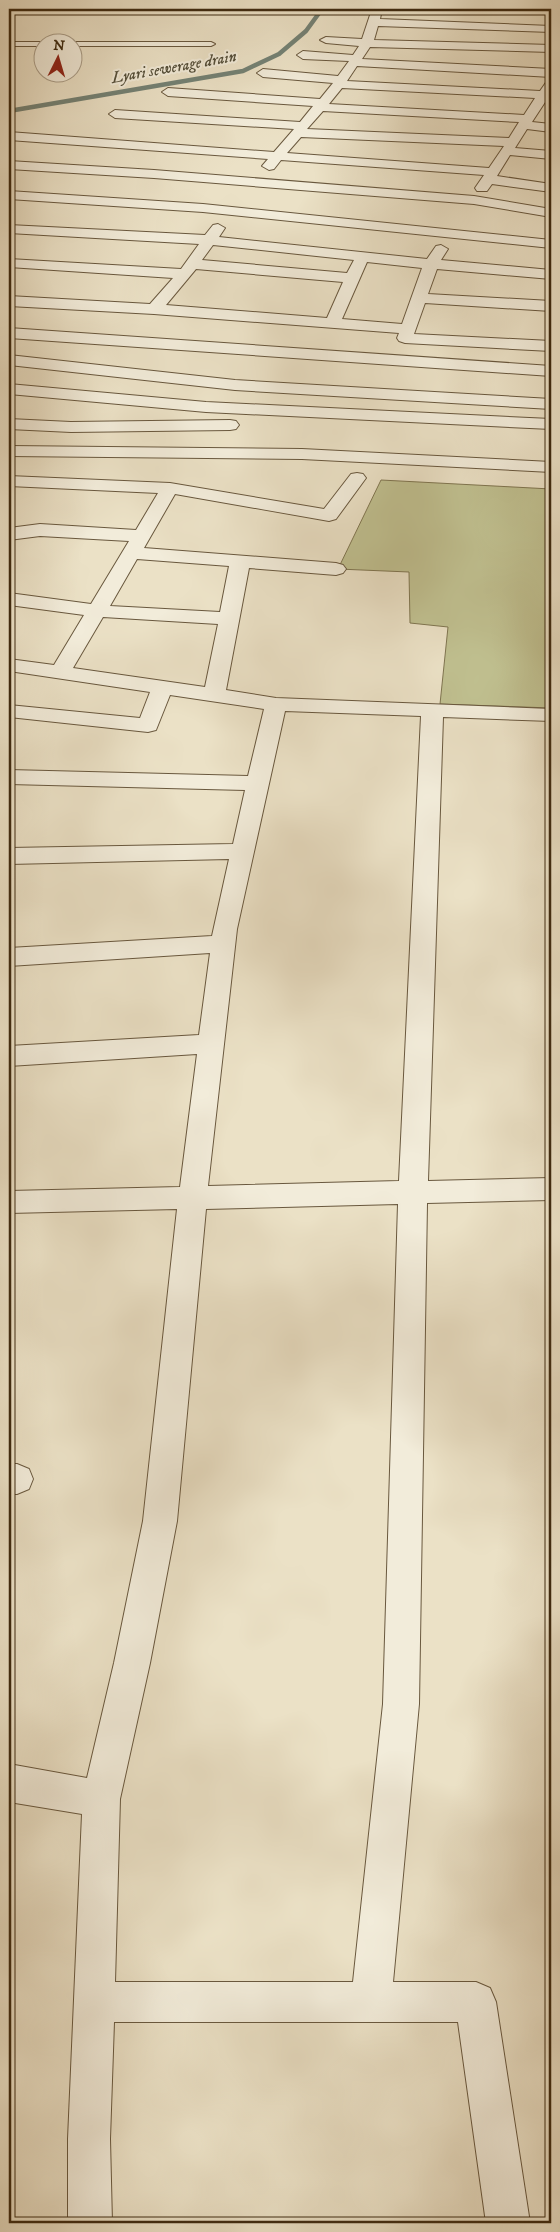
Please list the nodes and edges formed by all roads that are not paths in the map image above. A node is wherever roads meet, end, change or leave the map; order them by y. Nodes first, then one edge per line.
1 (377, 9) edge
2 (373, 22) junction
3 (551, 29) edge
4 (326, 40) dead end
5 (367, 43) junction
6 (9, 44) edge
7 (32, 44) edge
8 (82, 44) edge
9 (211, 44) dead end
10 (551, 49) edge
11 (303, 55) dead end
12 (356, 60) junction
13 (263, 73) dead end
14 (551, 73) edge
15 (340, 82) junction
16 (168, 92) dead end
17 (547, 95) edge
18 (321, 105) junction
19 (114, 114) dead end
20 (526, 122) junction
21 (551, 128) edge
22 (301, 129) junction
23 (9, 136) edge
24 (509, 146) junction
25 (551, 155) edge
26 (276, 156) junction
27 (9, 165) edge
28 (490, 176) junction
29 (256, 182) junction
30 (551, 188) edge
31 (9, 196) edge
32 (474, 200) junction
33 (231, 211) junction
34 (551, 213) edge
35 (9, 229) edge
36 (74, 233) junction
37 (450, 235) junction
38 (209, 240) junction
39 (551, 244) edge
40 (363, 256) junction
41 (9, 263) edge
42 (431, 264) junction
43 (49, 265) junction
44 (189, 269) junction
45 (551, 274) edge
46 (353, 278) junction
47 (419, 298) junction
48 (12, 305) edge
49 (551, 306) edge
50 (154, 309) junction
51 (332, 323) junction
52 (408, 329) junction
53 (9, 333) edge
54 (551, 346) edge
55 (9, 360) edge
56 (551, 371) edge
57 (9, 389) edge
58 (551, 404) edge
59 (9, 424) edge
60 (551, 424) edge
61 (551, 440) edge
62 (9, 451) edge
63 (551, 467) edge
64 (357, 478) dead end
65 (9, 482) edge
66 (170, 488) junction
67 (9, 534) edge
68 (142, 536) junction
69 (131, 553) junction
70 (240, 562) junction
71 (336, 569) dead end
72 (9, 599) edge
73 (96, 611) junction
74 (229, 619) junction
75 (9, 665) edge
76 (60, 672) junction
77 (163, 687) junction
78 (214, 695) junction
79 (276, 704) junction
80 (432, 710) junction
81 (9, 711) edge
82 (551, 716) edge
83 (9, 778) edge
84 (258, 783) junction
85 (243, 851) junction
86 (9, 856) edge
87 (224, 944) junction
88 (9, 957) edge
89 (211, 1044) junction
90 (9, 1056) edge
91 (551, 1190) edge
92 (413, 1192) junction
93 (193, 1196) junction
94 (9, 1202) edge
95 (9, 1783) edge
96 (101, 1799) junction
97 (94, 2002) junction
98 (371, 2002) junction
99 (90, 2223) edge
100 (508, 2223) edge

1 - 2 street
2 - 3 street
2 - 5 street
4 - 5 street
5 - 10 street
5 - 12 street
6 - 7 lane
8 - 9 lane
11 - 12 street
12 - 14 street
12 - 15 street
13 - 15 street
15 - 17 street
15 - 18 street
16 - 18 street
17 - 20 street
18 - 20 street
18 - 22 street
19 - 22 street
20 - 21 street
20 - 24 street
22 - 24 street
22 - 26 street
23 - 26 street
24 - 25 street
24 - 28 street
26 - 28 street
26 - 29 street
27 - 29 street
28 - 30 street
28 - 32 street
29 - 32 street
29 - 33 street
31 - 33 street
32 - 34 street
32 - 37 street
33 - 37 street
33 - 38 street
35 - 36 street
36 - 38 street
36 - 43 street
37 - 39 street
37 - 42 street
38 - 40 street
38 - 44 street
40 - 42 street
40 - 46 street
41 - 43 street
42 - 45 street
42 - 47 street
43 - 44 street
43 - 48 street
44 - 46 street
44 - 50 street
46 - 51 street
47 - 49 street
47 - 52 street
48 - 50 street
50 - 51 street
51 - 52 street
52 - 54 street
53 - 56 street
55 - 58 street
57 - 60 street
59 - 61 street
62 - 63 street
64 - 66 street
65 - 66 street
66 - 68 street
67 - 68 street
68 - 69 street
69 - 70 street
69 - 73 street
70 - 71 street
70 - 74 street
72 - 73 street
73 - 74 street
73 - 76 street
74 - 78 street
75 - 76 street
76 - 77 street
77 - 78 street
77 - 81 street
78 - 79 street
79 - 80 street
79 - 84 street
80 - 82 street
80 - 92 street
83 - 84 street
84 - 85 street
85 - 86 street
85 - 87 street
87 - 88 street
87 - 89 street
89 - 90 street
89 - 93 street
91 - 92 street
92 - 93 street
92 - 98 street
93 - 94 street
93 - 96 street
95 - 96 street
96 - 97 street
97 - 98 street
97 - 99 street
98 - 100 street

